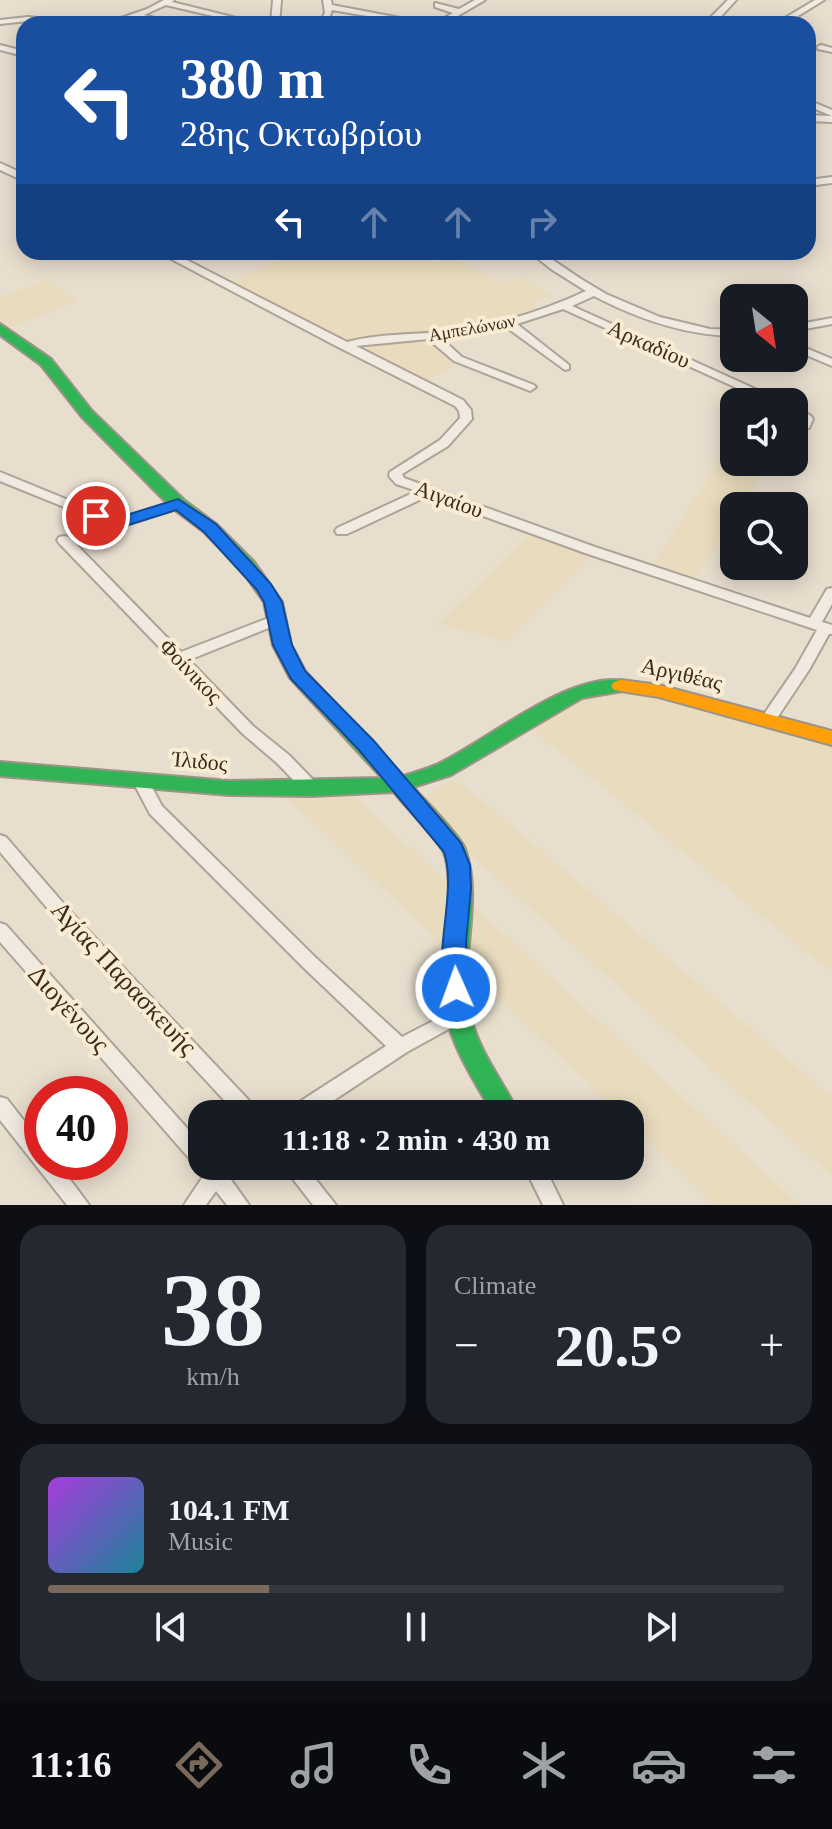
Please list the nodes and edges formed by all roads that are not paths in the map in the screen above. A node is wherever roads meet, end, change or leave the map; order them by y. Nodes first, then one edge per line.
1 (238, 0) edge
2 (481, 0) edge
3 (732, 0) edge
4 (820, 0) edge
5 (168, 1) edge
6 (249, 2) dead end
7 (328, 3) edge
8 (438, 5) dead end
9 (459, 12) junction
10 (136, 16) edge
11 (226, 16) edge
12 (390, 16) edge
13 (452, 16) edge
14 (717, 16) edge
15 (793, 16) edge
16 (821, 47) dead end
17 (832, 50) edge
18 (178, 260) edge
19 (548, 260) edge
20 (596, 291) junction
21 (564, 306) junction
22 (832, 321) edge
23 (507, 322) junction
24 (808, 325) edge
25 (0, 328) edge
26 (720, 332) edge
27 (431, 336) junction
28 (344, 346) junction
29 (808, 352) edge
30 (832, 363) edge
31 (565, 367) dead end
32 (530, 387) dead end
33 (747, 388) edge
34 (1, 477) edge
35 (428, 491) junction
36 (178, 504) junction
37 (342, 531) dead end
38 (69, 545) dead end
39 (832, 592) edge
40 (276, 620) junction
41 (824, 627) edge
42 (180, 658) junction
43 (768, 720) junction
44 (832, 738) edge
45 (0, 769) edge
46 (140, 780) junction
47 (397, 785) junction
48 (312, 789) junction
49 (0, 841) edge
50 (0, 930) edge
51 (458, 1015) junction
52 (400, 1047) junction
53 (236, 1100) edge
54 (319, 1100) edge
55 (498, 1100) edge
56 (0, 1105) edge
57 (24, 1136) edge
58 (188, 1143) edge
59 (59, 1180) edge
60 (211, 1180) edge
61 (224, 1180) edge
62 (305, 1180) edge
63 (541, 1180) edge
64 (79, 1205) edge
65 (194, 1205) edge
66 (239, 1205) edge
67 (326, 1205) edge
68 (553, 1205) edge

1 - 6 street
2 - 9 street
3 - 14 street
4 - 15 street
5 - 10 street
5 - 11 street
7 - 12 street
8 - 9 street
9 - 13 street
16 - 17 street
18 - 28 street, Αιγαίου
19 - 20 street
20 - 21 street, Αμπελώνων
20 - 26 street
21 - 23 street, Αμπελώνων
21 - 33 street, Αρκαδίου
22 - 24 street
23 - 27 street, Αμπελώνων
23 - 31 street
25 - 36 street
27 - 28 street, Αμπελώνων
27 - 32 street
28 - 35 street, Αιγαίου
29 - 30 street
34 - 36 street
35 - 37 street
35 - 41 street, Αιγαίου
36 - 40 street
38 - 42 street, Φοίνικος
39 - 41 street
40 - 42 street
40 - 47 street
41 - 43 street
42 - 48 street, Φοίνικος
43 - 44 street, Αργιθέας
43 - 47 street, Αργιθέας
45 - 46 street, Ίλιδος
46 - 48 street, Ίλιδος
46 - 52 street
47 - 48 street, Ίλιδος
47 - 51 street
49 - 53 street, Αγίας Παρασκευής
50 - 58 street, Διογένους
51 - 52 street
51 - 55 street
52 - 54 street
56 - 57 street
59 - 64 street
60 - 65 street
61 - 66 street
62 - 67 street
63 - 68 street

